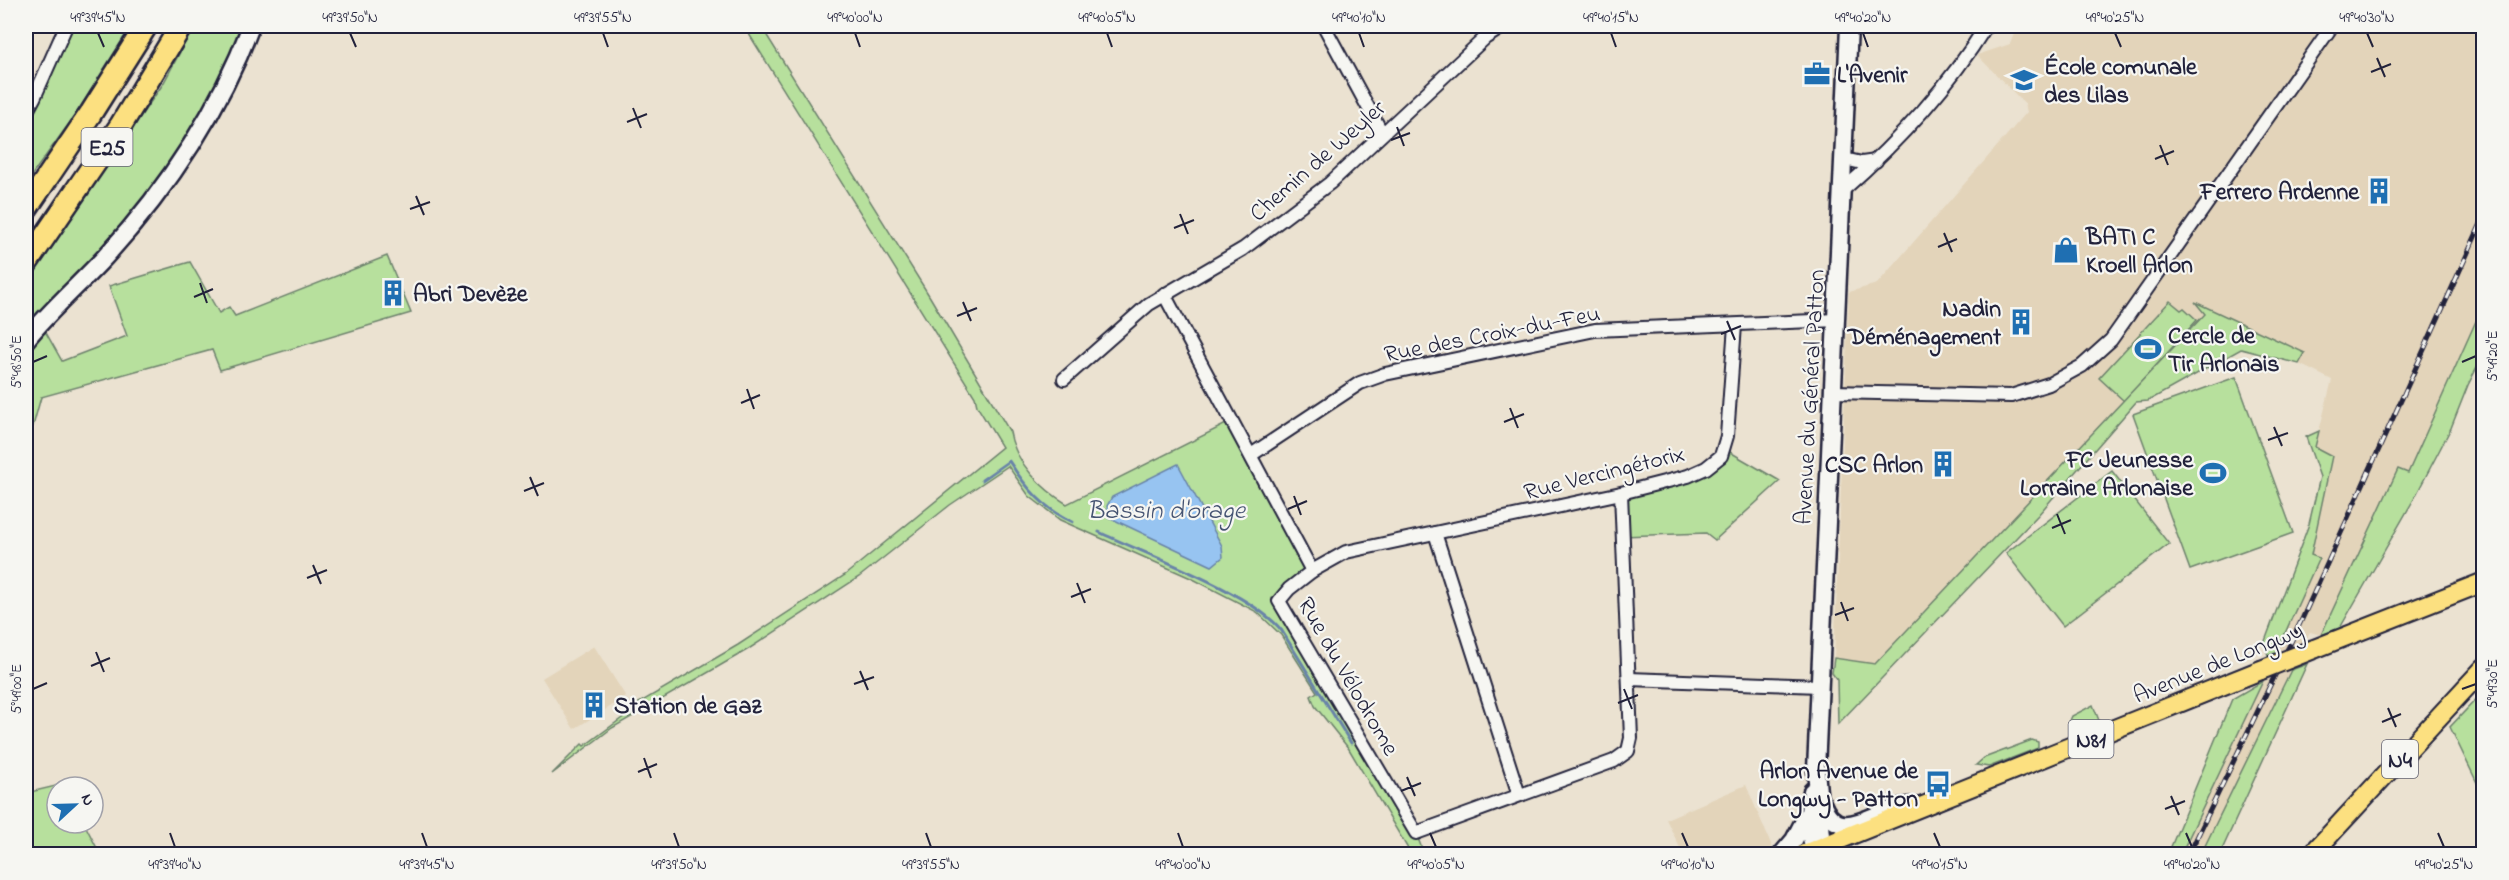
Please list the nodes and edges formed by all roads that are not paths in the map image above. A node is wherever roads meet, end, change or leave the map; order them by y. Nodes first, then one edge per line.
1 (66, 26) edge
2 (146, 26) edge
3 (181, 26) edge
4 (251, 26) edge
5 (1324, 26) edge
6 (1504, 26) edge
7 (1849, 26) edge
8 (1986, 26) edge
9 (2332, 26) edge
10 (26, 113) edge
11 (1382, 133) junction
12 (1844, 159) junction
13 (1877, 160) junction
14 (1842, 190) junction
15 (26, 208) edge
16 (26, 264) edge
17 (1164, 294) junction
18 (1837, 320) junction
19 (1735, 325) junction
20 (26, 340) edge
21 (1064, 379) dead end
22 (1833, 392) junction
23 (1251, 455) junction
24 (1622, 493) junction
25 (1435, 533) junction
26 (1312, 571) junction
27 (2484, 582) edge
28 (2484, 668) edge
29 (1629, 679) junction
30 (1820, 686) junction
31 (1816, 770) junction
32 (1519, 795) junction
33 (1921, 807) junction
34 (1808, 814) junction
35 (1814, 851) edge
36 (1782, 855) edge
37 (2312, 855) edge

1 - 10 street
2 - 15 highway, E25
3 - 16 highway, E25
4 - 20 main road
5 - 11 street
6 - 11 street, Chemin de Weyler
7 - 12 main road, Avenue du Général Patton
8 - 13 street
9 - 22 street
11 - 17 street, Chemin de Weyler
12 - 13 street
12 - 14 main road, Avenue du Général Patton
13 - 14 street
14 - 18 main road, Avenue du Général Patton
17 - 21 street, Chemin de Weyler
17 - 23 street, Rue du Vélodrome
18 - 19 street, Rue des Croix-du-Feu
18 - 22 main road, Avenue du Général Patton
19 - 23 street, Rue des Croix-du-Feu
19 - 24 street, Rue Vercingétorix
22 - 30 main road, Avenue du Général Patton
23 - 26 street, Rue du Vélodrome
24 - 25 street, Rue Vercingétorix
24 - 29 street
25 - 26 street, Rue Vercingétorix
25 - 32 street
26 - 32 street, Rue du Vélodrome
27 - 33 main road, Avenue de Longwy / N81, bridge
28 - 37 main road, N4
29 - 30 street
29 - 32 street
30 - 31 main road, Avenue du Général Patton
31 - 33 main road, N81
31 - 34 main road
31 - 35 main road
33 - 35 main road, Avenue de Longwy / N81
34 - 35 main road
34 - 36 main road

